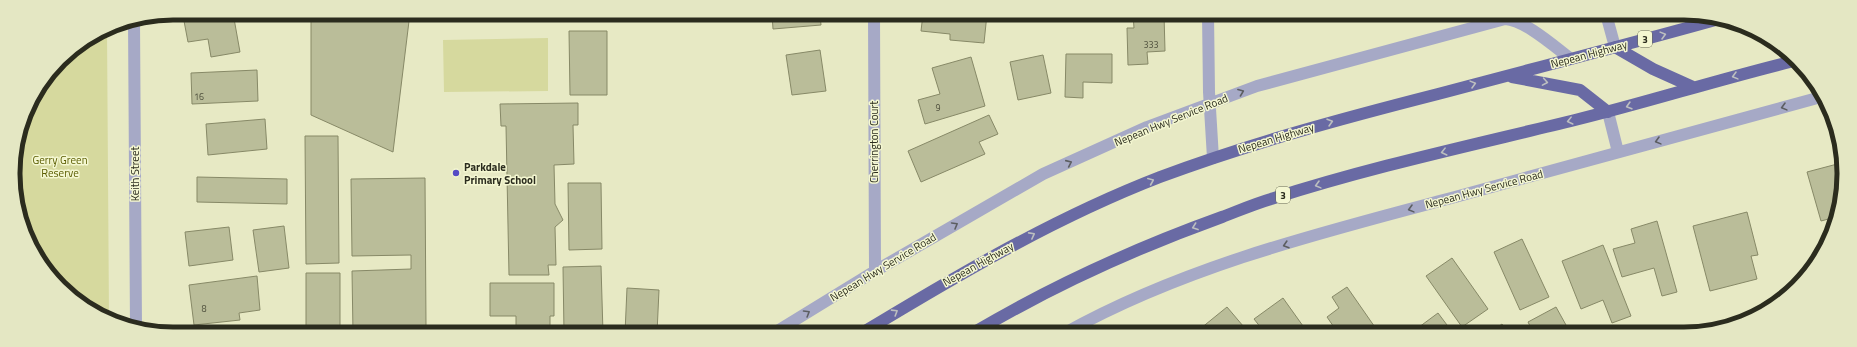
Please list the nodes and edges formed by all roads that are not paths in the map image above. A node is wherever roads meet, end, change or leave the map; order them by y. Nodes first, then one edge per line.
1 (874, 20) edge
2 (1208, 20) edge
3 (1501, 20) edge
4 (1513, 20) edge
5 (1608, 20) edge
6 (1711, 22) edge
7 (134, 25) edge
8 (1615, 48) junction
9 (1572, 59) junction
10 (1789, 62) edge
11 (1506, 76) junction
12 (1693, 87) junction
13 (1817, 98) edge
14 (1209, 105) junction
15 (1608, 112) junction
16 (1618, 152) junction
17 (1213, 158) junction
18 (875, 271) junction
19 (136, 322) edge
20 (784, 327) edge
21 (872, 327) edge
22 (984, 327) edge
23 (1076, 327) edge

1 - 18 street, Cherrington Court
2 - 14 street
14 -> 3 street, Nepean Hwy Service Road
4 -> 9 street, Nepean Hwy Service Road
5 - 8 street
8 -> 6 highway, Nepean Highway / 3
7 - 19 street, Keith Street
8 - 9 highway, Nepean Highway / 3
8 - 12 highway
9 - 11 highway, Nepean Highway / 3
10 -> 12 highway, 3
11 -> 15 highway
17 -> 11 highway, Nepean Highway / 3
12 -> 15 highway, 3
13 -> 16 street, Nepean Hwy Service Road
14 - 17 street
18 -> 14 street, Nepean Hwy Service Road
15 - 16 street
15 -> 22 highway, 3
16 -> 23 street, Nepean Hwy Service Road
21 -> 17 highway, Nepean Highway / 3
20 -> 18 street, Nepean Hwy Service Road

